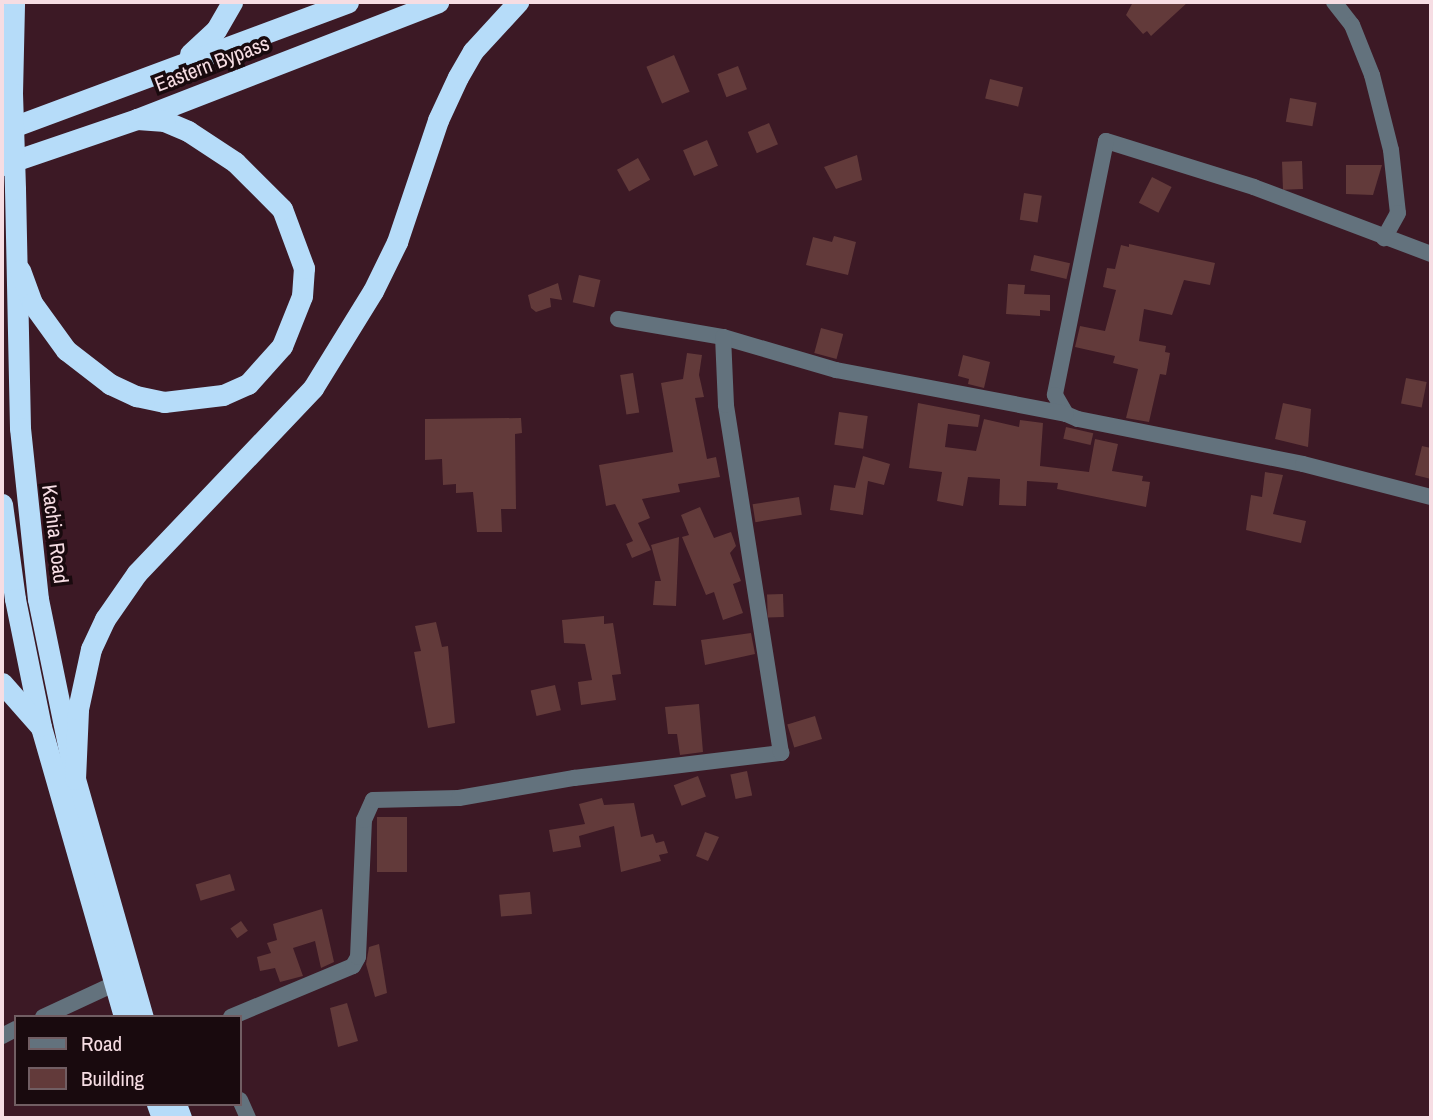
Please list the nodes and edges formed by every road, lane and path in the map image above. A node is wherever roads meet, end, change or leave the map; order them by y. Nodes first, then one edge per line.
1 (14, 2) edge
2 (232, 2) edge
3 (348, 2) edge
4 (438, 2) edge
5 (518, 2) edge
6 (1334, 2) edge
7 (182, 61) junction
8 (137, 119) junction
9 (2, 131) edge
10 (2, 165) edge
11 (1384, 238) junction
12 (13, 253) junction
13 (1431, 254) edge
14 (618, 319) dead end
15 (723, 337) junction
16 (1066, 414) junction
17 (1431, 497) edge
18 (2, 504) edge
19 (2, 682) edge
20 (41, 727) junction
21 (71, 789) junction
22 (112, 985) junction
23 (47, 1015) edge
24 (123, 1015) edge
25 (142, 1015) edge
26 (236, 1015) edge

1 - 12 highway, Kachia Road, bridge
2 - 7 highway
3 - 7 highway, Eastern Bypass
4 - 8 highway, Eastern Bypass
5 - 21 highway
6 - 11 street
7 - 9 highway, Eastern Bypass
8 - 10 highway, Eastern Bypass
8 - 12 highway
11 - 13 street
11 - 16 street
12 - 21 highway, Kachia Road
14 - 15 street
15 - 16 street
15 - 26 street
16 - 17 street
18 - 20 highway, Kachia Road
19 - 20 highway
20 - 21 highway, Kachia Road
21 - 22 highway, Kachia Road
21 - 25 highway, Kachia Road
22 - 23 street
22 - 24 highway, Kachia Road

